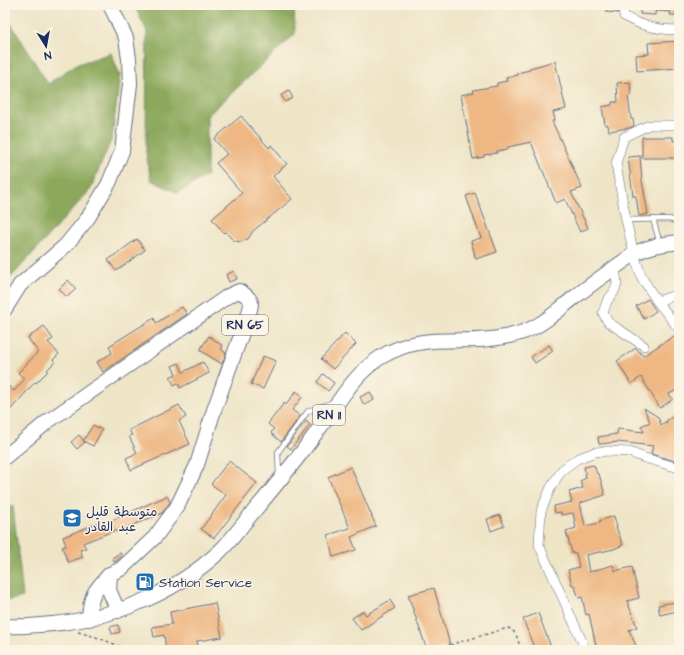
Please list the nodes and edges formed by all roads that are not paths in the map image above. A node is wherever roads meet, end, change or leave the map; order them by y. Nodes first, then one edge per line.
1 (110, 5) edge
2 (623, 5) edge
3 (679, 30) edge
4 (679, 125) edge
5 (653, 219) junction
6 (626, 220) junction
7 (679, 223) edge
8 (679, 242) edge
9 (660, 244) junction
10 (634, 254) junction
11 (615, 267) junction
12 (679, 294) edge
13 (657, 301) junction
14 (5, 309) edge
15 (679, 329) edge
16 (644, 346) dead end
17 (339, 400) junction
18 (5, 457) edge
19 (679, 468) edge
20 (279, 480) junction
21 (110, 574) junction
22 (118, 611) junction
23 (89, 619) junction
24 (5, 626) edge
25 (586, 650) edge

1 - 14 main road
2 - 3 street
4 - 6 street
5 - 6 lane
5 - 7 lane
5 - 9 lane
6 - 10 street
8 - 9 main road, RN 11
9 - 10 main road, RN 11
10 - 11 main road, RN 11
10 - 13 street
11 - 16 street
11 - 17 main road, RN 11
12 - 13 street
13 - 15 street
17 - 20 main road, RN 11
17 - 20 lane
18 - 21 main road, RN 65
19 - 25 street
20 - 22 main road, RN 11
21 - 22 main road
21 - 23 main road
22 - 23 main road, RN 11
23 - 24 main road, RN 11

